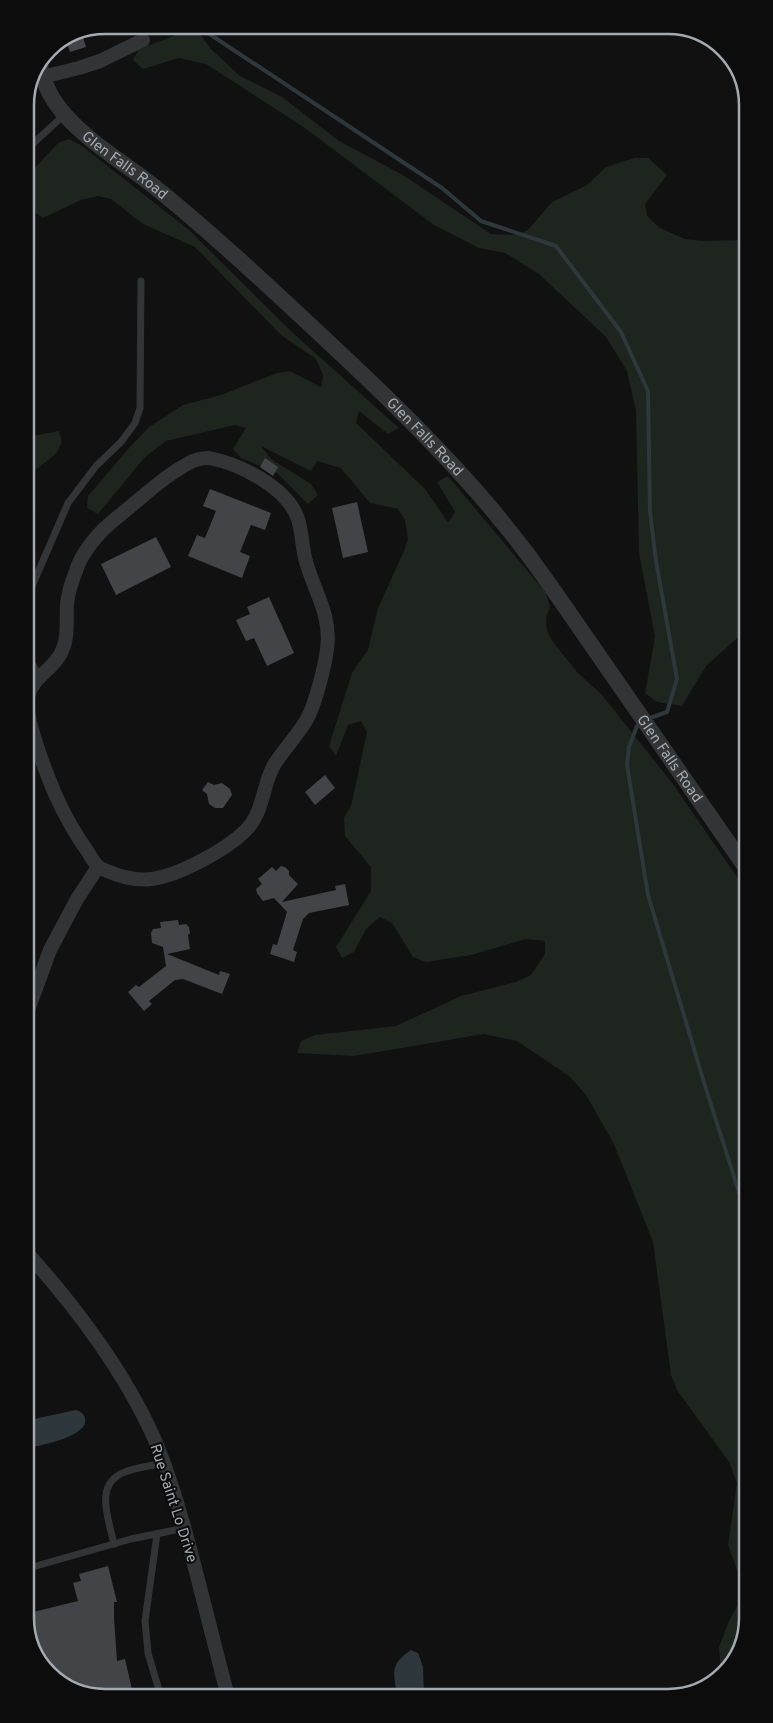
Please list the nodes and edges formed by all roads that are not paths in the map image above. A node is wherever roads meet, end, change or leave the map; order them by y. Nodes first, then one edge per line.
1 (144, 40) dead end
2 (41, 72) edge
3 (64, 114) junction
4 (34, 142) edge
5 (141, 281) dead end
6 (34, 582) edge
7 (34, 667) edge
8 (39, 676) junction
9 (34, 684) edge
10 (34, 732) edge
11 (739, 858) edge
12 (98, 867) junction
13 (34, 994) edge
14 (34, 1261) edge
15 (164, 1463) junction
16 (185, 1528) junction
17 (158, 1534) junction
18 (114, 1544) junction
19 (34, 1567) edge
20 (159, 1689) edge
21 (226, 1689) edge

1 - 2 street
2 - 3 street, Glen Falls Road
3 - 4 lane
3 - 11 street, Glen Falls Road
5 - 6 lane
7 - 8 lane
8 - 9 street
8 - 12 street
10 - 12 street
12 - 13 street
14 - 15 street, Rue Saint Lo Drive
15 - 16 street, Rue Saint Lo Drive
15 - 18 lane
16 - 17 lane
16 - 21 street, Rue Saint Lo Drive
17 - 18 lane
17 - 20 lane
18 - 19 lane

